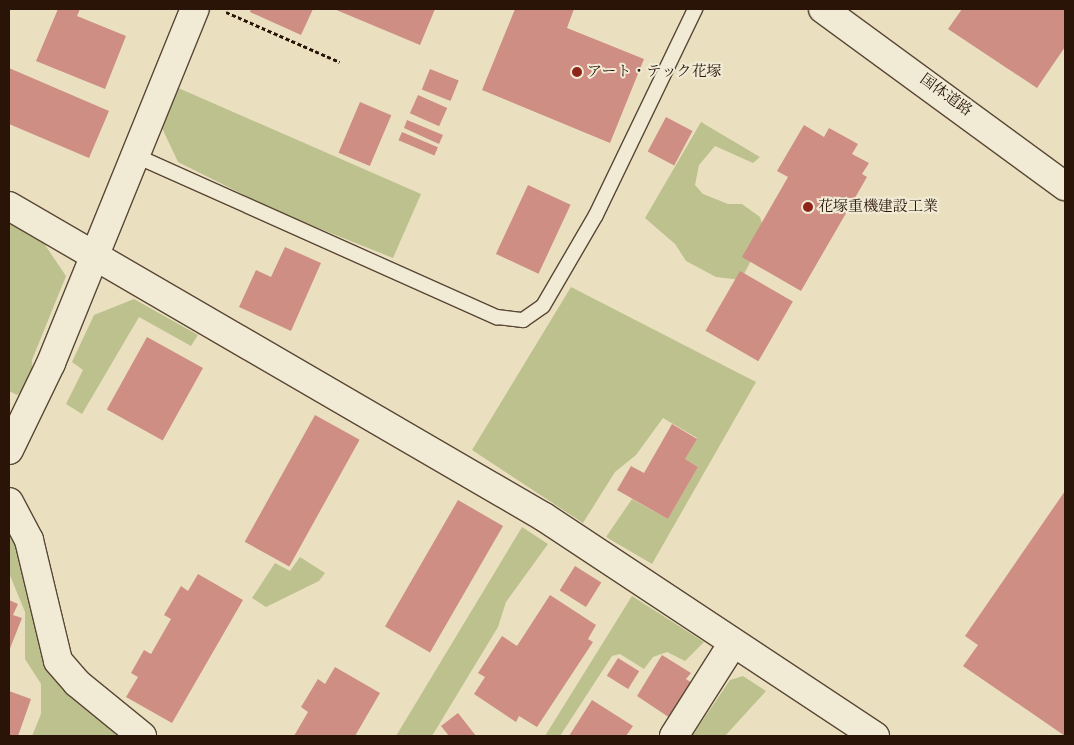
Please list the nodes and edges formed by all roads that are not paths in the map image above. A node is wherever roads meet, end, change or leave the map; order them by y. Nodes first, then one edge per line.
1 (195, 9) edge
2 (695, 9) edge
3 (823, 9) edge
4 (134, 155) junction
5 (1065, 186) edge
6 (9, 206) edge
7 (93, 259) junction
8 (9, 450) edge
9 (9, 502) edge
10 (733, 643) junction
11 (142, 736) edge
12 (674, 736) edge
13 (875, 736) edge

1 - 4 street
2 - 4 lane
3 - 5 street, 国体道路
4 - 7 street
6 - 7 street
7 - 8 street
7 - 10 street
9 - 11 street
10 - 12 street
10 - 13 street

